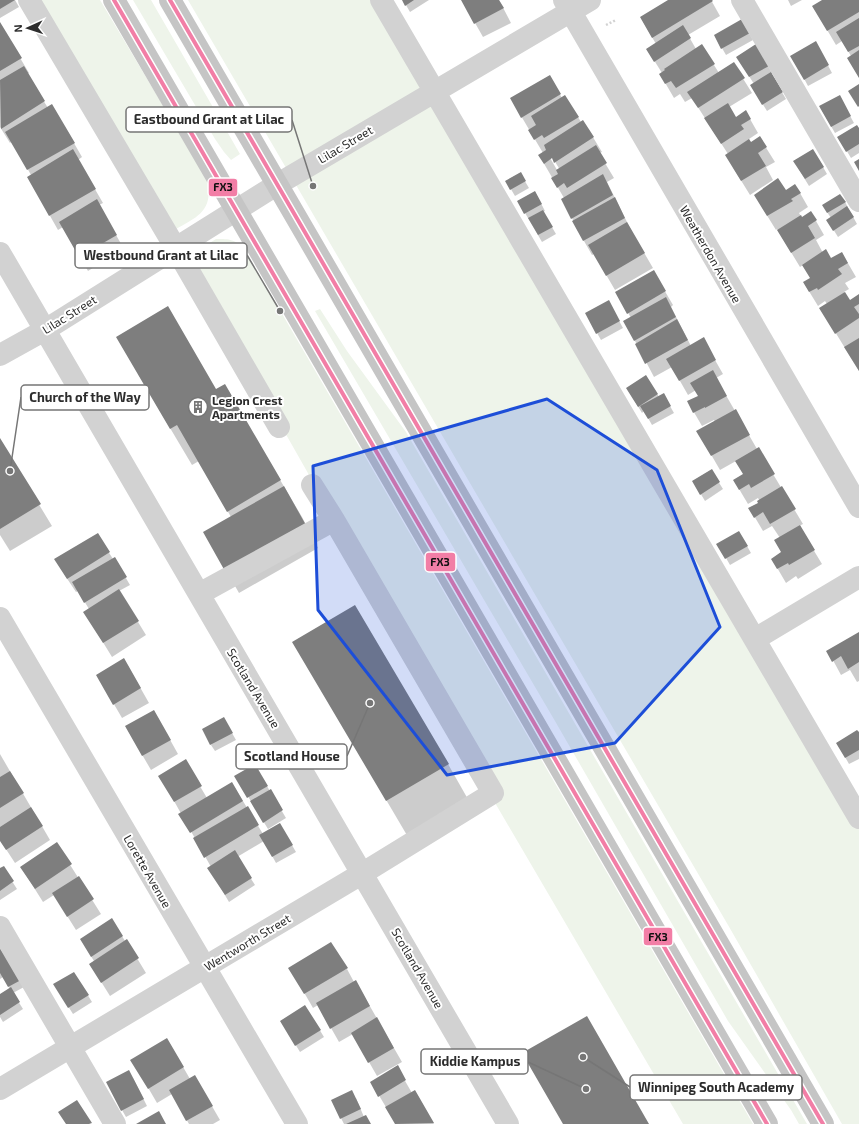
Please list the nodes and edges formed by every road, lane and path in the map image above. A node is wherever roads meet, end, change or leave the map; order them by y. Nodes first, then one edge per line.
1 (30, 0) edge
2 (114, 0) edge
3 (170, 0) edge
4 (382, 0) edge
5 (590, 0) edge
6 (742, 0) edge
7 (567, 6) edge
8 (435, 91) junction
9 (278, 184) junction
10 (859, 201) edge
11 (237, 209) junction
12 (175, 247) junction
13 (0, 253) edge
14 (45, 330) junction
15 (0, 356) edge
16 (279, 427) dead end
17 (312, 485) dead end
18 (859, 507) edge
19 (334, 520) junction
20 (859, 577) edge
21 (199, 594) junction
22 (0, 618) edge
23 (755, 639) junction
24 (859, 818) edge
25 (363, 873) junction
26 (0, 927) edge
27 (204, 967) junction
28 (70, 1047) junction
29 (0, 1089) edge
30 (115, 1124) edge
31 (297, 1124) edge
32 (508, 1124) edge
33 (767, 1124) edge
34 (823, 1124) edge

1 - 12 street
2 - 11 main road
3 - 9 main road
4 - 8 street
5 - 7 street, Lilac Street
6 - 10 street
7 - 8 street, Lilac Street
7 - 18 street, Weatherdon Avenue
8 - 9 street, Lilac Street
8 - 23 street
9 - 11 street, Lilac Street
9 - 34 main road
11 - 12 street, Lilac Street
11 - 33 main road
12 - 14 street, Lilac Street
12 - 16 street
13 - 14 street, Scotland Avenue
14 - 15 street, Lilac Street
14 - 21 street, Scotland Avenue
17 - 19 street
19 - 21 street
19 - 25 street, Wentworth Street
20 - 23 street
21 - 25 street, Scotland Avenue
22 - 27 street, Lorette Avenue
23 - 24 street
25 - 27 street, Wentworth Street
25 - 32 street, Scotland Avenue
26 - 28 street
27 - 28 street, Wentworth Street
27 - 31 street, Lorette Avenue
28 - 29 street, Wentworth Street
28 - 30 street

